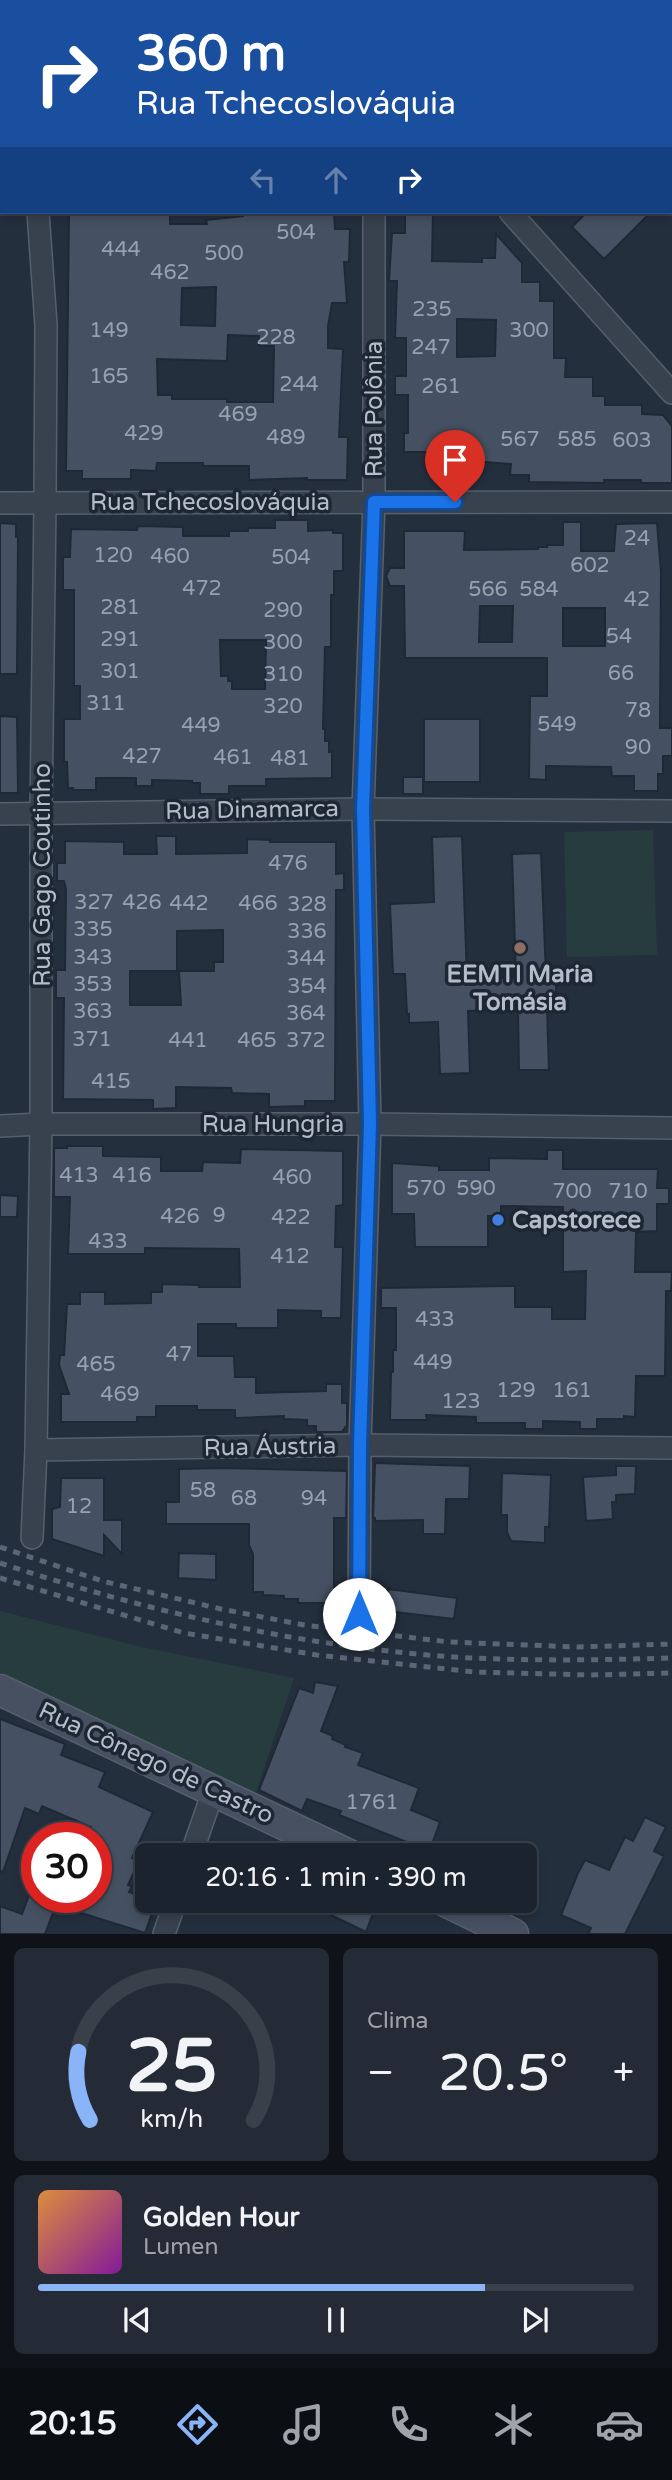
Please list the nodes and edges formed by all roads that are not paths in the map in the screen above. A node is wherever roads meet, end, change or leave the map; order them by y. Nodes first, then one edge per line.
1 (38, 214) edge
2 (374, 214) edge
3 (512, 214) edge
4 (672, 393) edge
5 (374, 502) junction
6 (672, 502) edge
7 (0, 503) edge
8 (45, 503) junction
9 (363, 809) junction
10 (672, 811) edge
11 (0, 814) edge
12 (41, 814) junction
13 (41, 1124) junction
14 (370, 1124) junction
15 (0, 1126) edge
16 (672, 1128) edge
17 (360, 1445) junction
18 (672, 1448) edge
19 (36, 1450) junction
20 (32, 1538) dead end
21 (359, 1614) dead end
22 (0, 1690) edge
23 (214, 1789) junction
24 (195, 1843) edge
25 (324, 1843) edge
26 (171, 1913) edge
27 (470, 1913) edge
28 (164, 1934) edge
29 (513, 1934) edge

1 - 8 street, Rua Gago Coutinho
2 - 5 street, Rua Polônia
3 - 4 street
5 - 6 street, Rua Tchecoslováquia
5 - 8 street, Rua Tchecoslováquia
5 - 9 street, Rua Polônia
7 - 8 street, Rua Tchecoslováquia
8 - 12 street, Rua Gago Coutinho
9 - 10 street, Rua Dinamarca
9 - 12 street, Rua Dinamarca
9 - 14 street, Rua Polônia
11 - 12 street, Rua Dinamarca
12 - 13 street, Rua Gago Coutinho
13 - 14 street, Rua Hungria
13 - 15 street, Rua Hungria
13 - 19 street, Rua Gago Coutinho
14 - 16 street, Rua Hungria
14 - 17 street, Rua Polônia
17 - 18 street, Rua Áustria
17 - 19 street, Rua Áustria
17 - 21 street, Rua Polônia
19 - 20 street, Rua Gago Coutinho
22 - 23 main road, Rua Cônego de Castro
23 - 24 street
23 - 25 main road, Rua Cônego de Castro
26 - 28 street
27 - 29 main road

